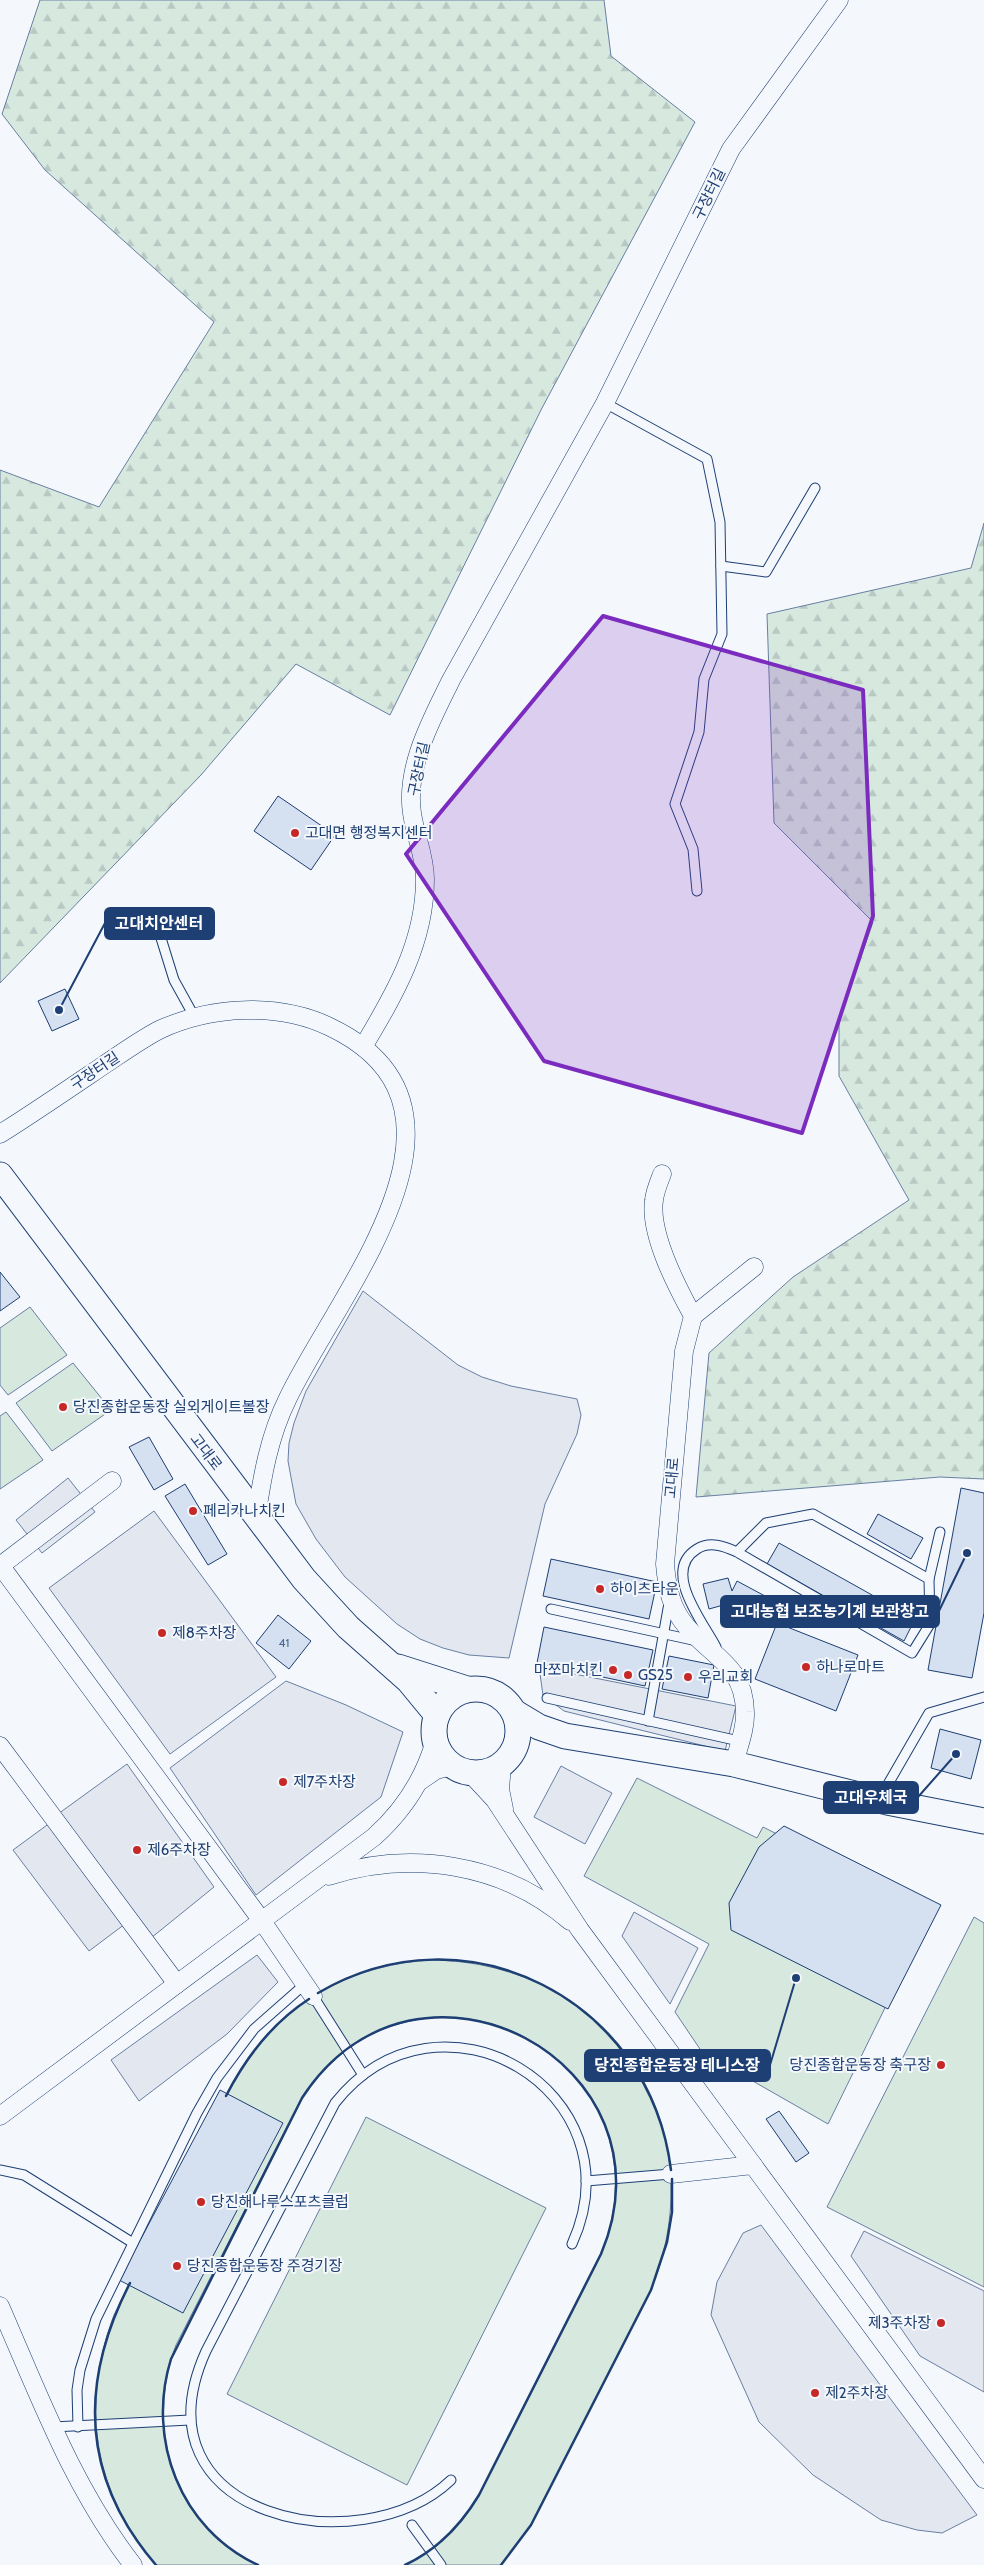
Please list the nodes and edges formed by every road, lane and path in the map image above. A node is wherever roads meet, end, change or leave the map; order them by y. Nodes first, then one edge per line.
1 (839, 0) edge
2 (605, 403) junction
3 (815, 488) dead end
4 (721, 566) junction
5 (697, 891) dead end
6 (156, 922) dead end
7 (195, 1018) junction
8 (363, 1047) junction
9 (0, 1134) edge
10 (662, 1174) dead end
11 (0, 1175) edge
12 (754, 1267) dead end
13 (693, 1316) junction
14 (112, 1481) dead end
15 (256, 1518) junction
16 (940, 1532) dead end
17 (737, 1552) junction
18 (0, 1566) edge
19 (929, 1580) junction
20 (670, 1598) junction
21 (551, 1609) dead end
22 (664, 1634) junction
23 (701, 1642) junction
24 (720, 1657) junction
25 (394, 1666) junction
26 (467, 1689) junction
27 (984, 1697) edge
28 (547, 1698) dead end
29 (514, 1712) junction
30 (437, 1714) junction
31 (648, 1721) junction
32 (565, 1736) junction
33 (435, 1741) junction
34 (0, 1746) edge
35 (737, 1753) junction
36 (508, 1757) junction
37 (461, 1770) junction
38 (420, 1781) junction
39 (879, 1800) junction
40 (506, 1816) junction
41 (984, 1821) edge
42 (321, 1878) junction
43 (262, 1921) junction
44 (580, 1930) junction
45 (177, 1984) junction
46 (309, 1990) junction
47 (363, 2074) junction
48 (0, 2116) edge
49 (753, 2165) junction
50 (0, 2170) edge
51 (671, 2174) joint
52 (586, 2181) junction
53 (133, 2243) junction
54 (572, 2244) dead end
55 (0, 2306) edge
56 (190, 2420) junction
57 (78, 2426) junction
58 (53, 2427) junction
59 (205, 2477) dead end
60 (984, 2479) edge
61 (451, 2480) dead end
62 (438, 2500) dead end
63 (420, 2519) dead end
64 (134, 2565) edge
65 (441, 2565) edge

1 - 2 street, 구장터길
2 - 4 lane
2 - 8 street, 구장터길
3 - 4 lane
4 - 5 lane
6 - 7 lane
7 - 8 street, 구장터길
7 - 9 street, 구장터길
8 - 15 street
10 - 13 street
11 - 15 street, 고대로
12 - 13 street
13 - 20 street, 고대로
14 - 18 street
15 - 25 street, 고대로
16 - 19 lane
17 - 19 lane
17 - 19 lane
17 - 24 lane
18 - 43 street
20 - 22 lane
20 - 23 street, 고대로
21 - 22 lane
22 - 23 lane
22 - 31 lane
23 - 24 street, 고대로
24 - 35 street, 고대로
25 - 26 street
25 - 30 street
26 - 29 street
26 - 30 street
27 - 39 lane
28 - 31 lane
29 - 32 street
29 - 36 street
30 - 33 street
31 - 35 lane
32 - 35 street
32 - 36 street
33 - 37 street
33 - 38 street
34 - 45 street
35 - 39 street
36 - 37 street
36 - 40 street
37 - 38 street
37 - 40 street
38 - 42 street
39 - 41 street
40 - 44 street
42 - 43 street
42 - 44 street
43 - 45 street
43 - 46 street
44 - 49 street
45 - 48 street
46 - 47 lane
46 - 53 lane
47 - 52 lane
47 - 56 lane
49 - 51 street
49 - 60 street
50 - 53 lane
51 - 52 lane
52 - 54 lane
53 - 57 lane
55 - 58 street
56 - 57 lane
56 - 59 lane
57 - 58 lane
58 - 64 street
61 - 62 lane
63 - 65 lane

